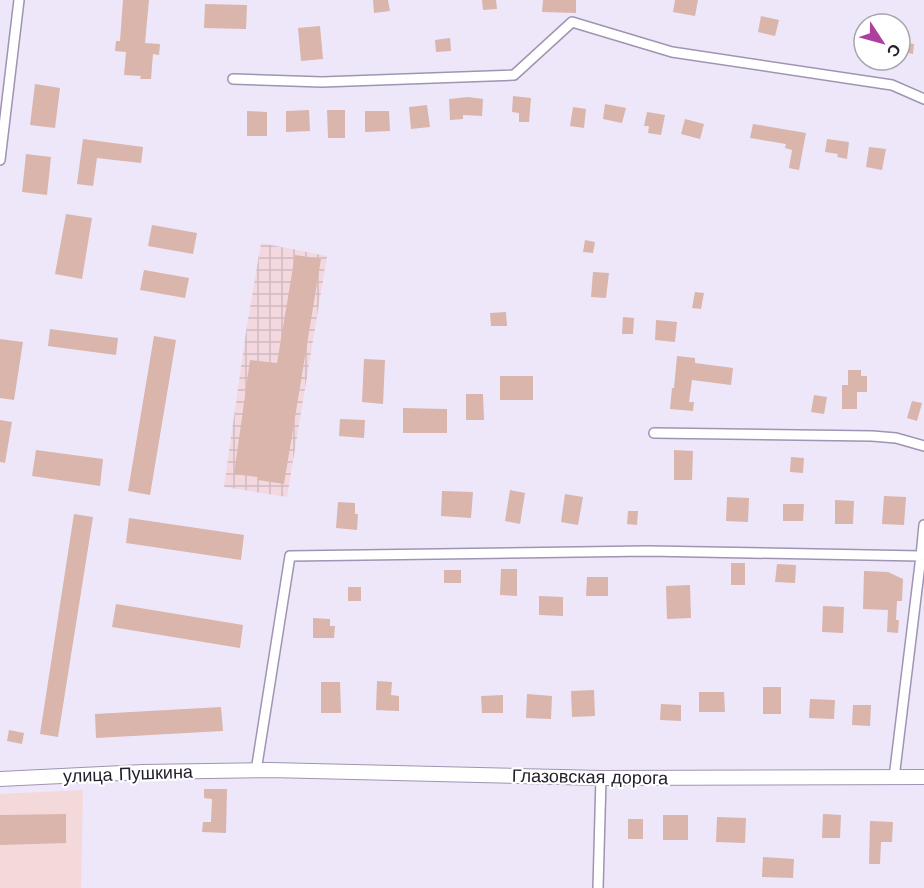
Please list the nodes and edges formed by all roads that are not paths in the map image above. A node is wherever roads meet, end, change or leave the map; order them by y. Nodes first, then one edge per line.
1 (19, 0) edge
2 (233, 79) dead end
3 (924, 99) edge
4 (0, 160) edge
5 (654, 433) dead end
6 (924, 446) edge
7 (924, 525) edge
8 (921, 556) junction
9 (256, 771) junction
10 (924, 777) edge
11 (601, 778) junction
12 (894, 778) junction
13 (0, 779) edge
14 (598, 888) edge

1 - 4 street
2 - 3 street
5 - 6 street
7 - 8 street
8 - 9 street
8 - 12 street
9 - 11 street, Глазовская дорога
9 - 13 street, улица Пушкина
10 - 12 street, Глазовская дорога
11 - 12 street, Глазовская дорога
11 - 14 street

